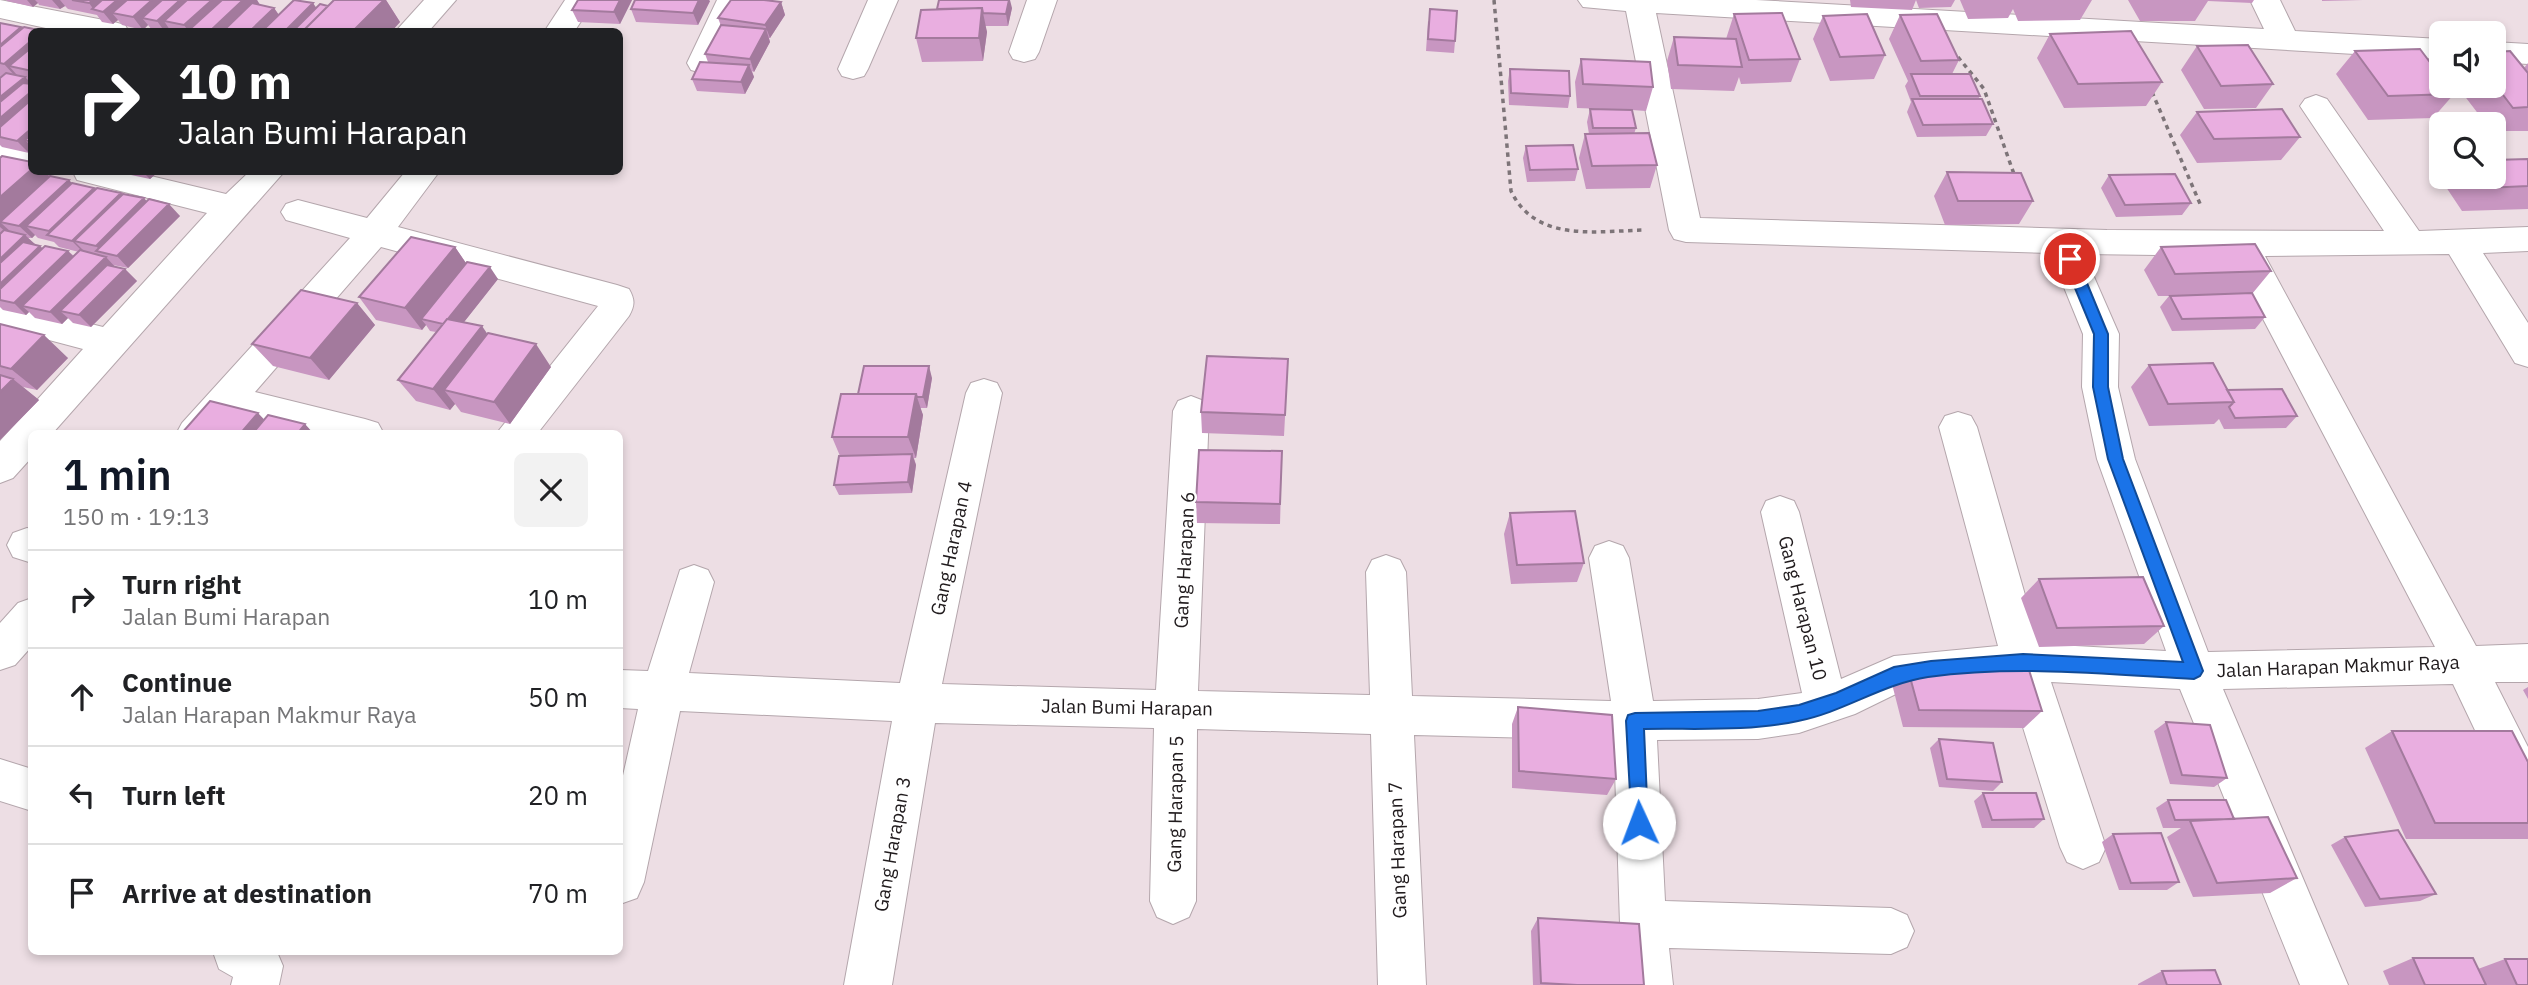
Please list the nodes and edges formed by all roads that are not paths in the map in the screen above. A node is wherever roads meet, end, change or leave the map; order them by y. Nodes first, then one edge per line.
1 (441, 0) edge
2 (580, 0) edge
3 (732, 0) edge
4 (883, 0) edge
5 (1042, 0) edge
6 (1593, 0) edge
7 (2265, 0) edge
8 (1639, 3) junction
9 (0, 9) edge
10 (94, 28) edge
11 (414, 28) edge
12 (562, 28) edge
13 (2284, 40) junction
14 (2429, 48) edge
15 (1024, 52) dead end
16 (2506, 53) edge
17 (2528, 54) edge
18 (702, 63) edge
19 (853, 69) dead end
20 (2316, 106) dead end
21 (0, 150) edge
22 (28, 156) edge
23 (101, 175) edge
24 (265, 175) edge
25 (421, 175) edge
26 (232, 207) junction
27 (298, 212) dead end
28 (374, 233) junction
29 (2048, 238) junction
30 (2528, 239) edge
31 (2409, 242) junction
32 (2459, 242) junction
33 (2228, 243) junction
34 (0, 313) edge
35 (111, 343) junction
36 (2528, 353) edge
37 (984, 393) dead end
38 (226, 400) junction
39 (1191, 411) dead end
40 (1958, 427) dead end
41 (33, 430) edge
42 (199, 430) edge
43 (349, 430) edge
44 (518, 430) edge
45 (28, 436) edge
46 (0, 467) edge
47 (1780, 512) dead end
48 (1609, 558) dead end
49 (1387, 572) dead end
50 (694, 582) dead end
51 (28, 620) edge
52 (0, 652) edge
53 (2023, 662) junction
54 (2465, 662) junction
55 (2528, 663) edge
56 (2194, 671) junction
57 (623, 689) edge
58 (663, 692) junction
59 (917, 704) junction
60 (1826, 704) junction
61 (1176, 708) junction
62 (1393, 714) junction
63 (1635, 721) junction
64 (0, 780) edge
65 (28, 789) edge
66 (2528, 793) edge
67 (2083, 847) dead end
68 (623, 873) edge
69 (1173, 901) dead end
70 (1643, 925) junction
71 (1891, 931) dead end
72 (241, 955) edge
73 (255, 985) edge
74 (868, 985) edge
75 (1402, 985) edge
76 (1649, 985) edge
77 (2324, 985) edge

1 - 11 street
2 - 12 street
3 - 18 street
4 - 19 street
5 - 15 street
6 - 8 street
7 - 13 street
8 - 13 street
8 - 29 street
9 - 10 street
13 - 14 street
16 - 17 street
20 - 31 street
21 - 22 street
23 - 26 street
24 - 26 street
25 - 28 street
26 - 35 street
27 - 28 street
28 - 38 street
28 - 44 street
29 - 33 street
29 - 56 street
30 - 32 street
31 - 32 street
31 - 33 street
32 - 36 street
33 - 54 street
34 - 35 street
35 - 41 street
37 - 59 street, Gang Harapan 4
38 - 42 street
38 - 43 street
39 - 61 street, Gang Harapan 6
40 - 53 street
45 - 46 street
47 - 60 street, Gang Harapan 10
48 - 63 street
49 - 62 street, Gang Harapan 7
50 - 58 street
51 - 52 street
53 - 56 street, Jalan Harapan Makmur Raya
53 - 60 street, Jalan Bumi Harapan
53 - 67 street
54 - 55 street, Jalan Harapan Makmur Raya
54 - 56 street, Jalan Harapan Makmur Raya
54 - 66 street
56 - 77 street
57 - 58 street, Jalan Bumi Harapan
58 - 59 street, Jalan Bumi Harapan
58 - 68 street
59 - 61 street, Jalan Bumi Harapan
59 - 74 street, Gang Harapan 3
60 - 63 street, Jalan Bumi Harapan
61 - 62 street, Jalan Bumi Harapan
61 - 69 street, Gang Harapan 5
62 - 63 street, Jalan Bumi Harapan
62 - 75 street, Gang Harapan 7
63 - 70 street
64 - 65 street
70 - 71 street
70 - 76 street
72 - 73 street

